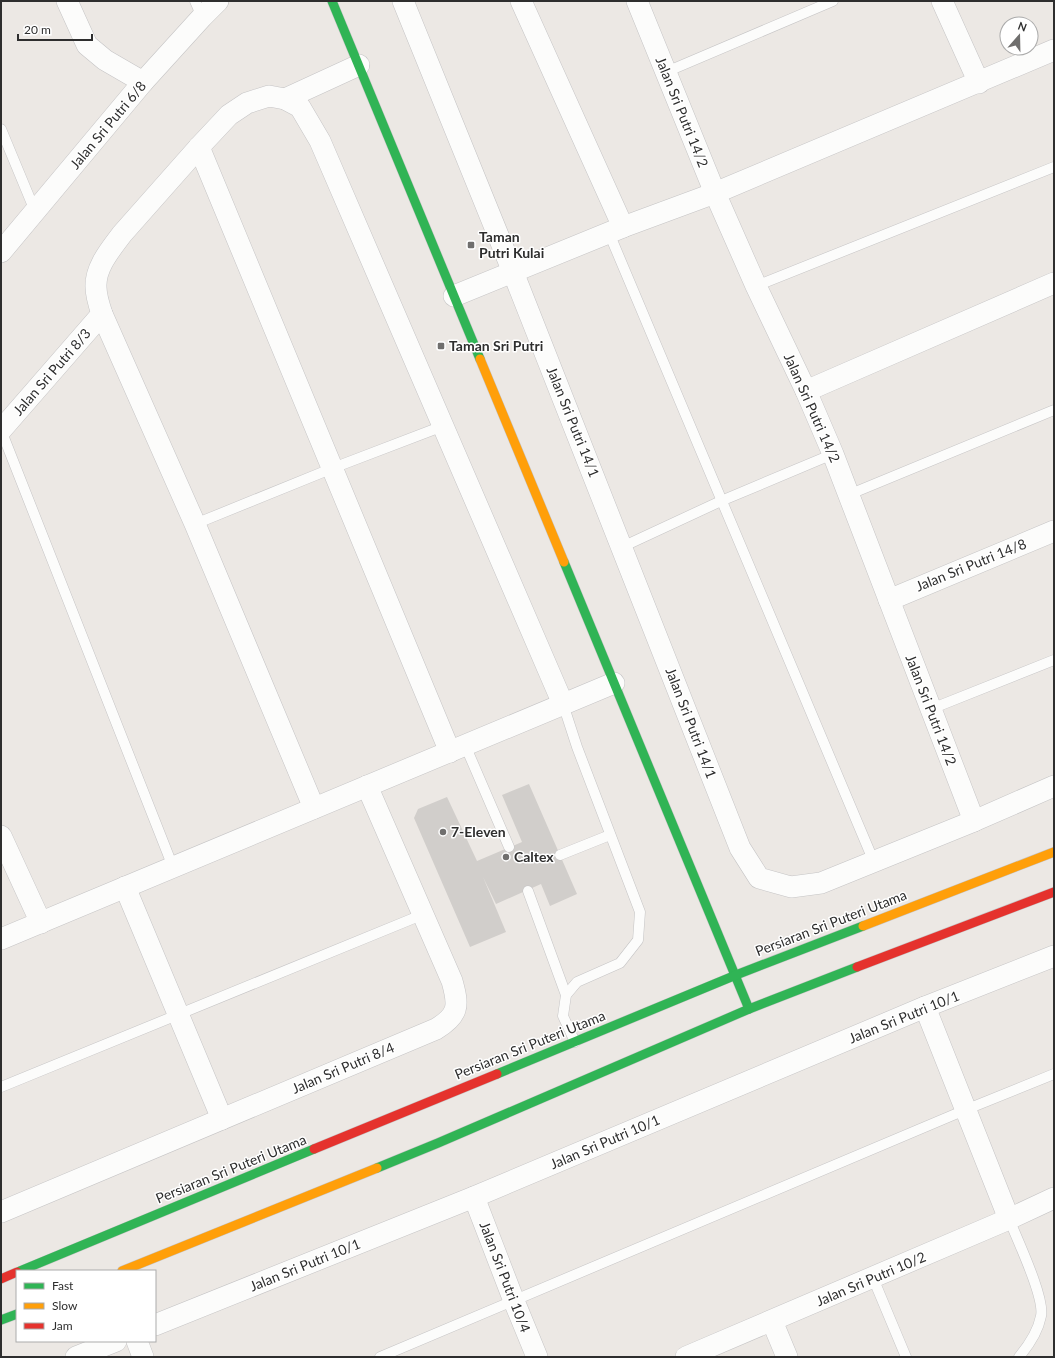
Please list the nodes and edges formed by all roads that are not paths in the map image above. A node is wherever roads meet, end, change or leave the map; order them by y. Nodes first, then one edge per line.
1 (67, 1) edge
2 (218, 1) edge
3 (332, 1) edge
4 (403, 1) edge
5 (521, 1) edge
6 (637, 1) edge
7 (833, 1) edge
8 (942, 1) edge
9 (198, 9) edge
10 (1054, 50) edge
11 (358, 65) junction
12 (666, 72) junction
13 (143, 82) junction
14 (979, 83) junction
15 (285, 99) junction
16 (1, 129) edge
17 (199, 147) junction
18 (1054, 167) edge
19 (715, 193) junction
20 (35, 212) junction
21 (616, 230) junction
22 (1, 252) edge
23 (513, 272) junction
24 (1054, 283) edge
25 (756, 286) junction
26 (454, 296) junction
27 (102, 314) junction
28 (806, 391) junction
29 (1054, 410) edge
30 (443, 426) junction
31 (1, 430) edge
32 (833, 454) junction
33 (333, 468) junction
34 (848, 495) junction
35 (721, 501) junction
36 (195, 524) junction
37 (1054, 531) edge
38 (622, 547) junction
39 (889, 600) junction
40 (1054, 660) edge
41 (614, 683) junction
42 (563, 704) junction
43 (931, 709) junction
44 (458, 748) junction
45 (367, 786) junction
46 (1054, 786) edge
47 (314, 808) junction
48 (974, 821) junction
49 (610, 835) junction
50 (1, 836) edge
51 (509, 847) dead end
52 (1054, 852) edge
53 (560, 855) dead end
54 (874, 862) junction
55 (173, 867) junction
56 (125, 887) junction
57 (528, 890) dead end
58 (1054, 892) edge
59 (424, 914) junction
60 (41, 922) junction
61 (1, 939) edge
62 (1054, 956) edge
63 (736, 975) junction
64 (566, 995) junction
65 (925, 1008) junction
66 (749, 1010) junction
67 (177, 1014) junction
68 (575, 1042) junction
69 (1054, 1074) edge
70 (1, 1087) edge
71 (965, 1110) junction
72 (222, 1119) junction
73 (474, 1197) junction
74 (1054, 1198) edge
75 (1, 1212) edge
76 (1009, 1219) junction
77 (22, 1270) edge
78 (124, 1270) edge
79 (16, 1272) edge
80 (873, 1278) junction
81 (1, 1279) edge
82 (514, 1301) junction
83 (16, 1314) edge
84 (1, 1320) edge
85 (772, 1321) junction
86 (156, 1326) edge
87 (114, 1342) edge
88 (137, 1342) edge
89 (76, 1357) edge
90 (143, 1357) edge
91 (380, 1357) edge
92 (538, 1357) edge
93 (686, 1357) edge
94 (787, 1357) edge
95 (906, 1357) edge
96 (1019, 1357) edge

1 - 13 street
2 - 9 street, Jalan Sri Putri 6/8
3 - 11 street
4 - 23 street, Jalan Sri Putri 14/1
5 - 21 street
6 - 12 street, Jalan Sri Putri 14/2
7 - 12 lane
8 - 14 street
9 - 13 street, Jalan Sri Putri 6/8
10 - 14 street
11 - 15 street
11 - 26 street
12 - 19 street, Jalan Sri Putri 14/2
13 - 20 street, Jalan Sri Putri 6/8
14 - 19 street
15 - 17 street
15 - 30 street
16 - 20 lane
17 - 27 street
17 - 33 street
18 - 25 lane
19 - 21 street
19 - 25 street, Jalan Sri Putri 14/2
20 - 22 street, Jalan Sri Putri 6/8
21 - 23 street
21 - 35 lane
23 - 26 street
23 - 38 street, Jalan Sri Putri 14/1
24 - 28 street
25 - 28 street, Jalan Sri Putri 14/2
26 - 41 street
27 - 31 street, Jalan Sri Putri 8/3
27 - 36 street
28 - 32 street, Jalan Sri Putri 14/2
29 - 34 lane
30 - 33 lane
30 - 42 street
31 - 55 lane
32 - 34 street, Jalan Sri Putri 14/2
32 - 35 lane
33 - 36 lane
33 - 44 street
34 - 39 street, Jalan Sri Putri 14/2
35 - 38 lane
35 - 54 lane
36 - 47 street
37 - 39 street, Jalan Sri Putri 14/8
38 - 54 street, Jalan Sri Putri 14/1
39 - 43 street, Jalan Sri Putri 14/2
40 - 43 lane
41 - 42 street
41 - 63 street
42 - 44 street
42 - 49 lane
43 - 48 street, Jalan Sri Putri 14/2
44 - 45 street
44 - 51 lane
45 - 47 street
45 - 59 street, Jalan Sri Putri 8/4
46 - 48 street, Jalan Sri Putri 14/1
47 - 55 street
48 - 54 street, Jalan Sri Putri 14/1
49 - 53 lane
49 - 64 lane
50 - 60 street
52 - 63 street, Persiaran Sri Puteri Utama
55 - 56 street
56 - 60 street
56 - 67 street
57 - 64 lane
58 - 66 street
59 - 67 lane
59 - 72 street, Jalan Sri Putri 8/4
60 - 61 street
62 - 65 street, Jalan Sri Putri 10/1
63 - 66 street
63 - 68 street, Persiaran Sri Puteri Utama
64 - 68 lane
65 - 71 street
65 - 73 street, Jalan Sri Putri 10/1
66 - 78 street
67 - 70 lane
67 - 72 street
68 - 77 street, Persiaran Sri Puteri Utama
69 - 71 lane
71 - 76 street
71 - 82 lane
72 - 75 street, Jalan Sri Putri 8/4
73 - 82 street, Jalan Sri Putri 10/4
73 - 86 street, Jalan Sri Putri 10/1
74 - 76 street, Jalan Sri Putri 10/2
76 - 80 street, Jalan Sri Putri 10/2
76 - 96 lane
79 - 81 street
80 - 85 street, Jalan Sri Putri 10/2
80 - 95 lane
82 - 91 lane
82 - 92 street, Jalan Sri Putri 10/4
83 - 84 street
85 - 93 street, Jalan Sri Putri 10/2
85 - 94 street
87 - 89 street
88 - 90 street

